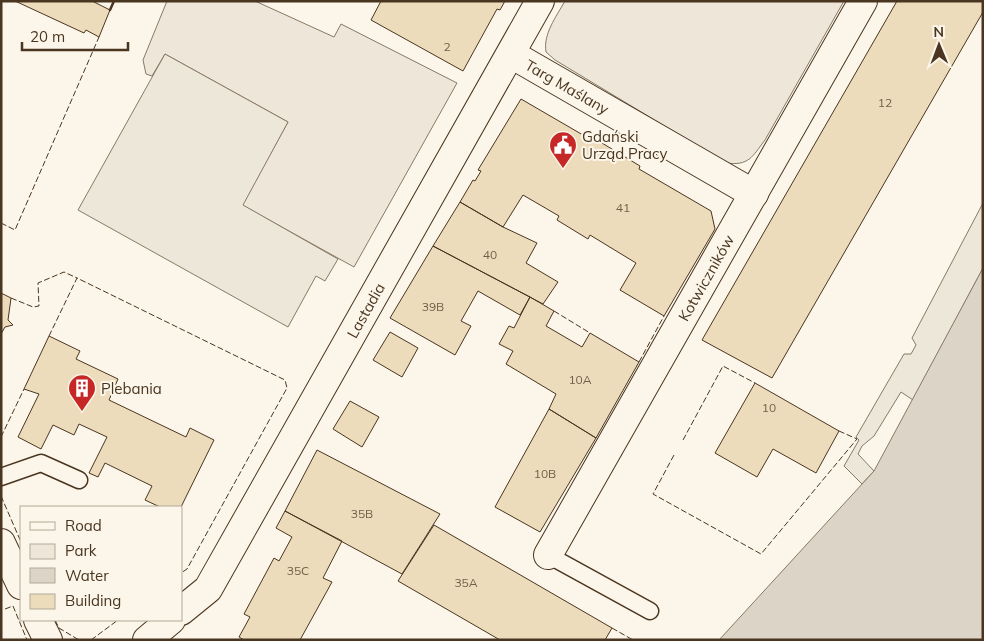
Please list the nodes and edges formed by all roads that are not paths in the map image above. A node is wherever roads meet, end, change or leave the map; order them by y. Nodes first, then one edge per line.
1 (540, 1) edge
2 (863, 1) edge
3 (511, 54) junction
4 (754, 194) junction
5 (1, 478) edge
6 (79, 480) dead end
7 (1, 543) edge
8 (548, 555) joint
9 (20, 583) edge
10 (182, 610) edge
11 (650, 610) dead end
12 (38, 621) edge
13 (170, 621) edge
14 (48, 640) edge
15 (147, 640) edge

1 - 3 street, Lastadia
2 - 4 street, Kotwiczników
3 - 4 street, Targ Maślany
3 - 10 street, Lastadia
4 - 8 street, Kotwiczników
5 - 6 lane
7 - 9 street
8 - 11 lane
12 - 14 street
13 - 15 street

